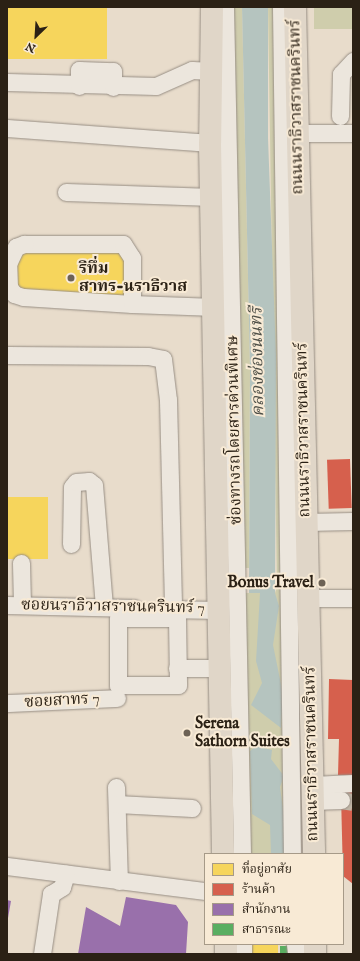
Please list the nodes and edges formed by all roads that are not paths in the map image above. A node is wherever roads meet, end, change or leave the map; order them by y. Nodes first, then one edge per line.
1 (212, 7) edge
2 (225, 7) edge
3 (281, 7) edge
4 (295, 7) edge
5 (353, 61) edge
6 (212, 71) junction
7 (7, 82) edge
8 (340, 116) dead end
9 (7, 128) edge
10 (297, 133) junction
11 (353, 133) edge
12 (210, 143) junction
13 (66, 192) dead end
14 (212, 196) junction
15 (132, 304) junction
16 (215, 307) junction
17 (7, 355) edge
18 (353, 521) edge
19 (306, 522) junction
20 (71, 544) dead end
21 (21, 563) dead end
22 (308, 598) junction
23 (353, 598) edge
24 (14, 605) edge
25 (104, 607) junction
26 (173, 609) junction
27 (218, 610) junction
28 (177, 668) junction
29 (219, 668) junction
30 (117, 698) dead end
31 (7, 703) edge
32 (353, 783) edge
33 (116, 787) dead end
34 (313, 793) junction
35 (341, 800) tunnel mouth
36 (117, 804) junction
37 (192, 808) dead end
38 (223, 853) edge
39 (242, 853) edge
40 (292, 853) edge
41 (314, 853) edge
42 (7, 866) edge
43 (66, 874) junction
44 (119, 881) junction
45 (204, 892) edge
46 (42, 954) edge

1 - 6 main road
2 - 39 street, ช่องทางรถโดยสารด่วนพิเศษ
3 - 40 street
4 - 10 main road, ถนนนราธิวาสราชนครินทร์
5 - 8 street
6 - 7 street
6 - 12 main road
9 - 12 street
10 - 11 street
10 - 19 main road, ถนนนราธิวาสราชนครินทร์
12 - 14 main road
13 - 14 street
14 - 16 main road
15 - 15 street
15 - 16 street
16 - 27 main road
17 - 26 street
18 - 19 street
19 - 22 main road, ถนนนราธิวาสราชนครินทร์
20 - 25 street
21 - 24 street
22 - 23 street
22 - 34 main road, ถนนนราธิวาสราชนครินทร์
24 - 25 street, ซอยนราธิวาสราชนครินทร์ 7
25 - 26 street, ซอยนราธิวาสราชนครินทร์ 7
26 - 27 street, ซอยนราธิวาสราชนครินทร์ 7
27 - 29 main road
28 - 28 street
28 - 29 street
29 - 38 main road
30 - 31 street, ซอยสาทร 7
32 - 34 street
33 - 36 street
34 - 35 street
34 - 41 main road, ถนนนราธิวาสราชนครินทร์
36 - 37 street
36 - 44 street
42 - 43 street
43 - 44 street
43 - 46 street
44 - 45 street

